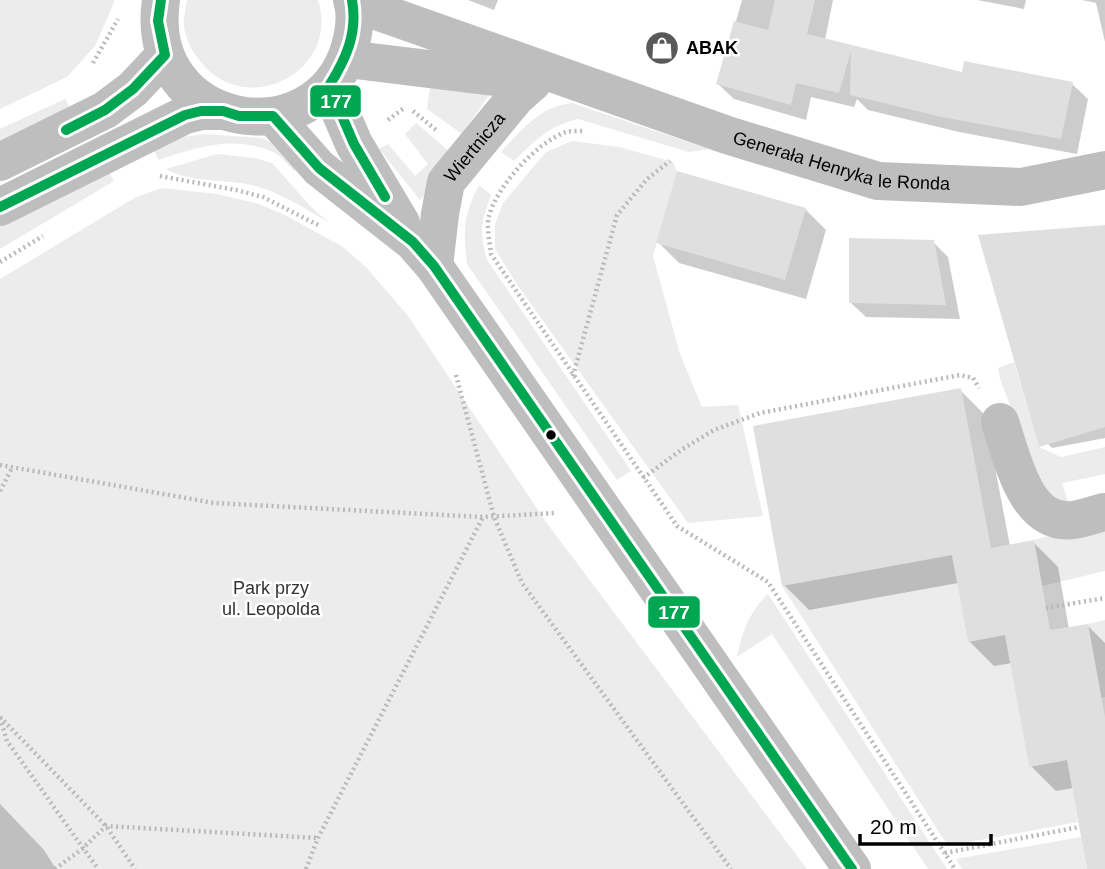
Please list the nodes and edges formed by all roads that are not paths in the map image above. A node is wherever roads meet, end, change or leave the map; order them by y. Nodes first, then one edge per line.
1 (161, 0) edge
2 (353, 1) edge
3 (164, 55) junction
4 (338, 72) junction
5 (533, 82) junction
6 (586, 86) junction
7 (223, 111) junction
8 (273, 116) junction
9 (0, 162) edge
10 (1105, 170) edge
11 (0, 207) edge
12 (424, 254) junction
13 (1000, 422) road end
14 (1105, 512) edge
15 (852, 869) edge

1 - 3 street
2 - 4 street
2 - 6 street, Generała Henryka le Ronda
3 - 7 street
3 - 9 street
4 - 5 street, Generała Henryka le Ronda
4 - 8 street
4 - 12 street
5 - 6 street, Generała Henryka le Ronda
5 - 12 street, Wiertnicza
6 - 10 street, Generała Henryka le Ronda
7 - 8 street
7 - 11 street
8 - 12 street
12 - 15 street
13 - 14 street

